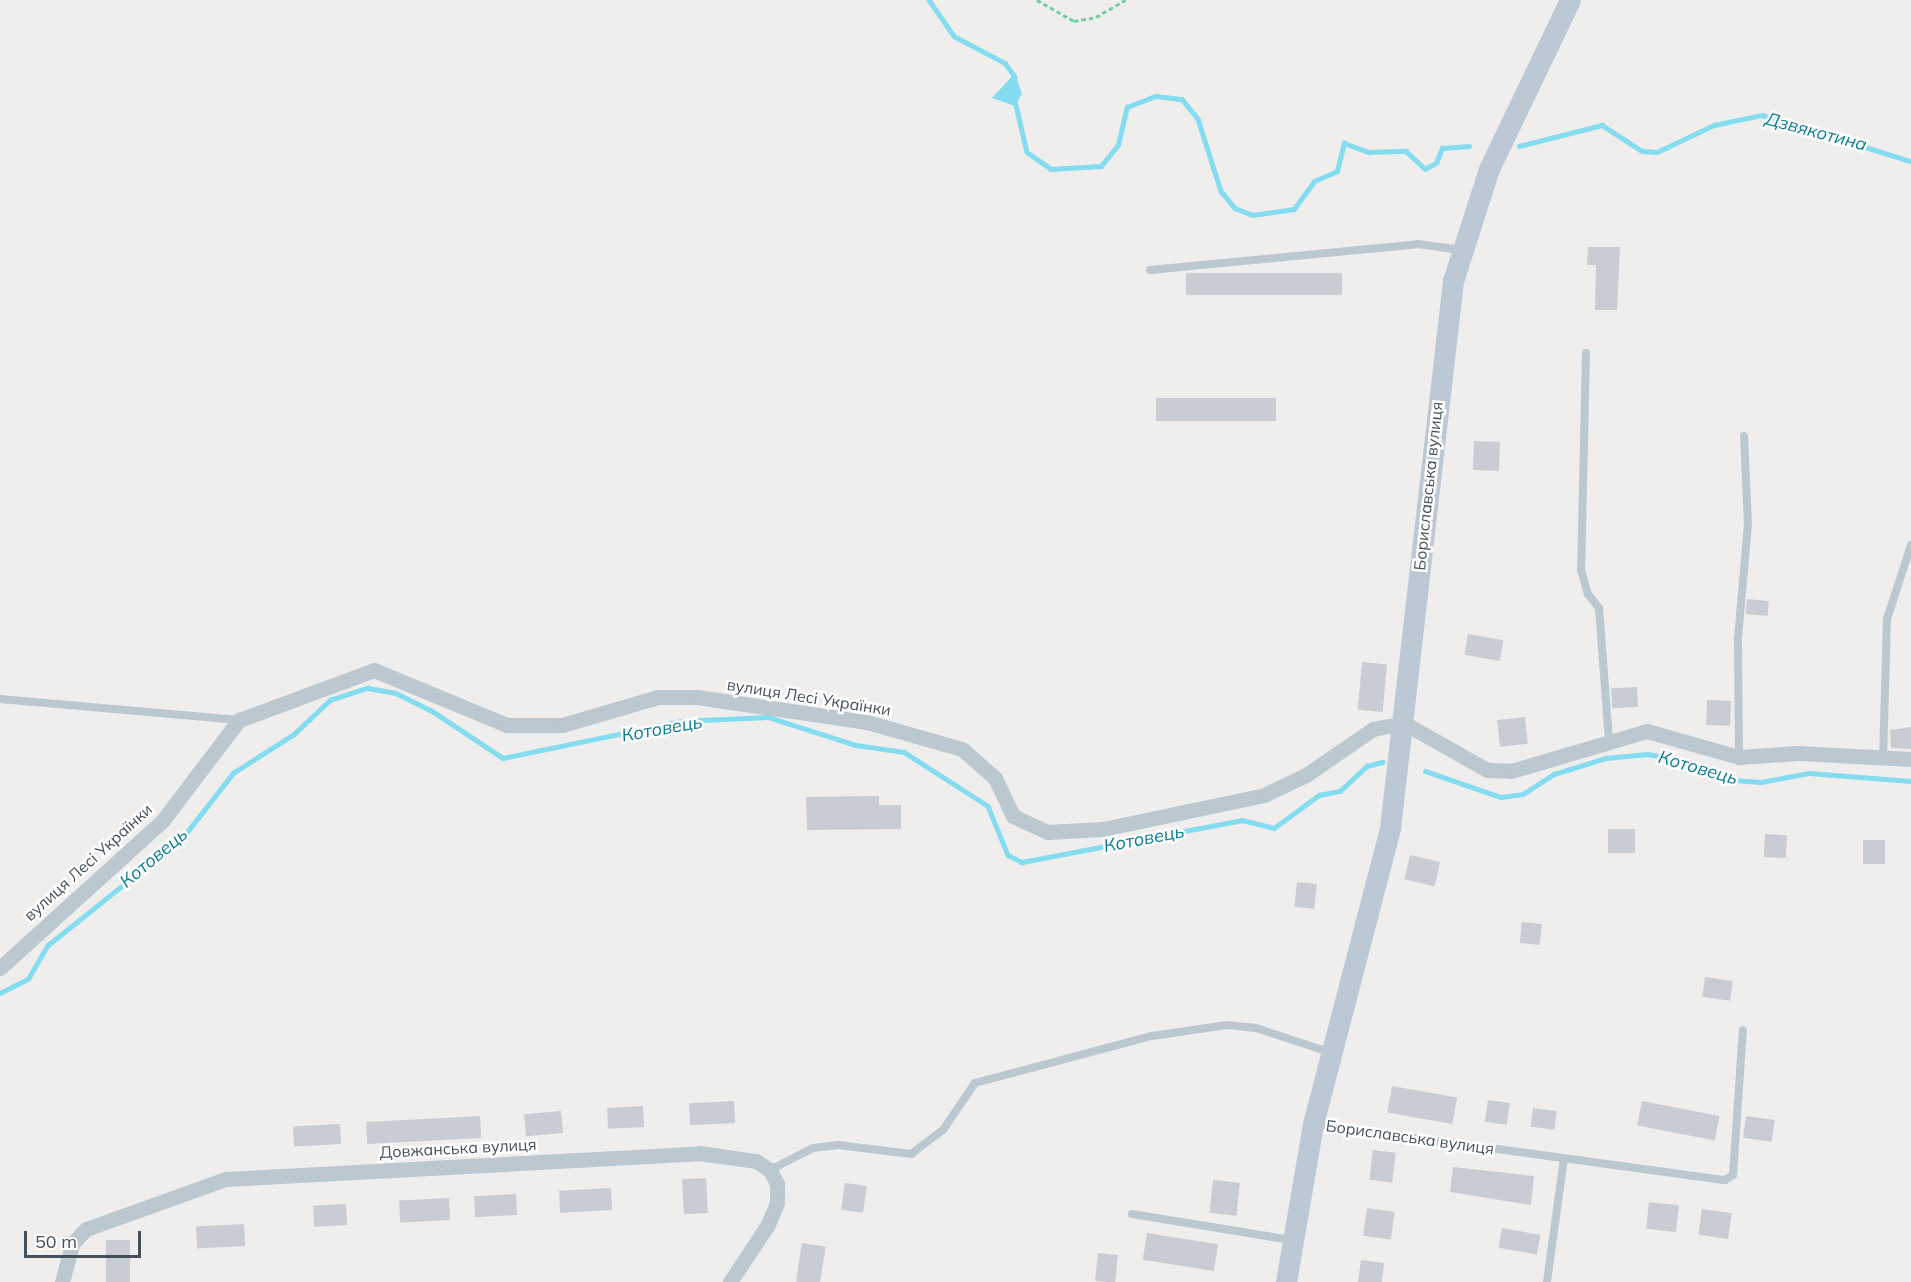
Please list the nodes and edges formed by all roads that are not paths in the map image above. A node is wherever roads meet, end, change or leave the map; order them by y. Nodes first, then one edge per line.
1 (1570, 0) edge
2 (1462, 250) junction
3 (1150, 270) dead end
4 (1586, 353) dead end
5 (1744, 435) dead end
6 (1911, 545) edge
7 (0, 699) edge
8 (239, 720) junction
9 (1404, 723) junction
10 (1609, 740) junction
11 (1739, 757) junction
12 (1911, 759) edge
13 (1883, 761) junction
14 (0, 968) edge
15 (1743, 1030) dead end
16 (1331, 1053) junction
17 (1313, 1124) junction
18 (1564, 1158) junction
19 (770, 1170) junction
20 (1132, 1214) dead end
21 (1292, 1240) junction
22 (62, 1282) edge
23 (730, 1282) edge
24 (1286, 1282) edge
25 (1547, 1282) edge

1 - 2 main road, Бориславська вулиця
2 - 3 lane
2 - 9 main road, Бориславська вулиця
4 - 10 lane
5 - 11 lane
6 - 13 lane
7 - 8 lane, вулиця Лесі Українки
8 - 9 street, вулиця Лесі Українки
8 - 14 street, вулиця Лесі Українки
9 - 10 street
9 - 16 main road, Бориславська вулиця
10 - 11 street
11 - 13 street
12 - 13 street
15 - 18 lane, Бориславська вулиця
16 - 17 main road, Бориславська вулиця
16 - 19 lane
17 - 18 lane, Бориславська вулиця
17 - 21 main road
18 - 25 lane
19 - 22 street, Довжанська вулиця
19 - 23 street
20 - 21 lane
21 - 24 main road

